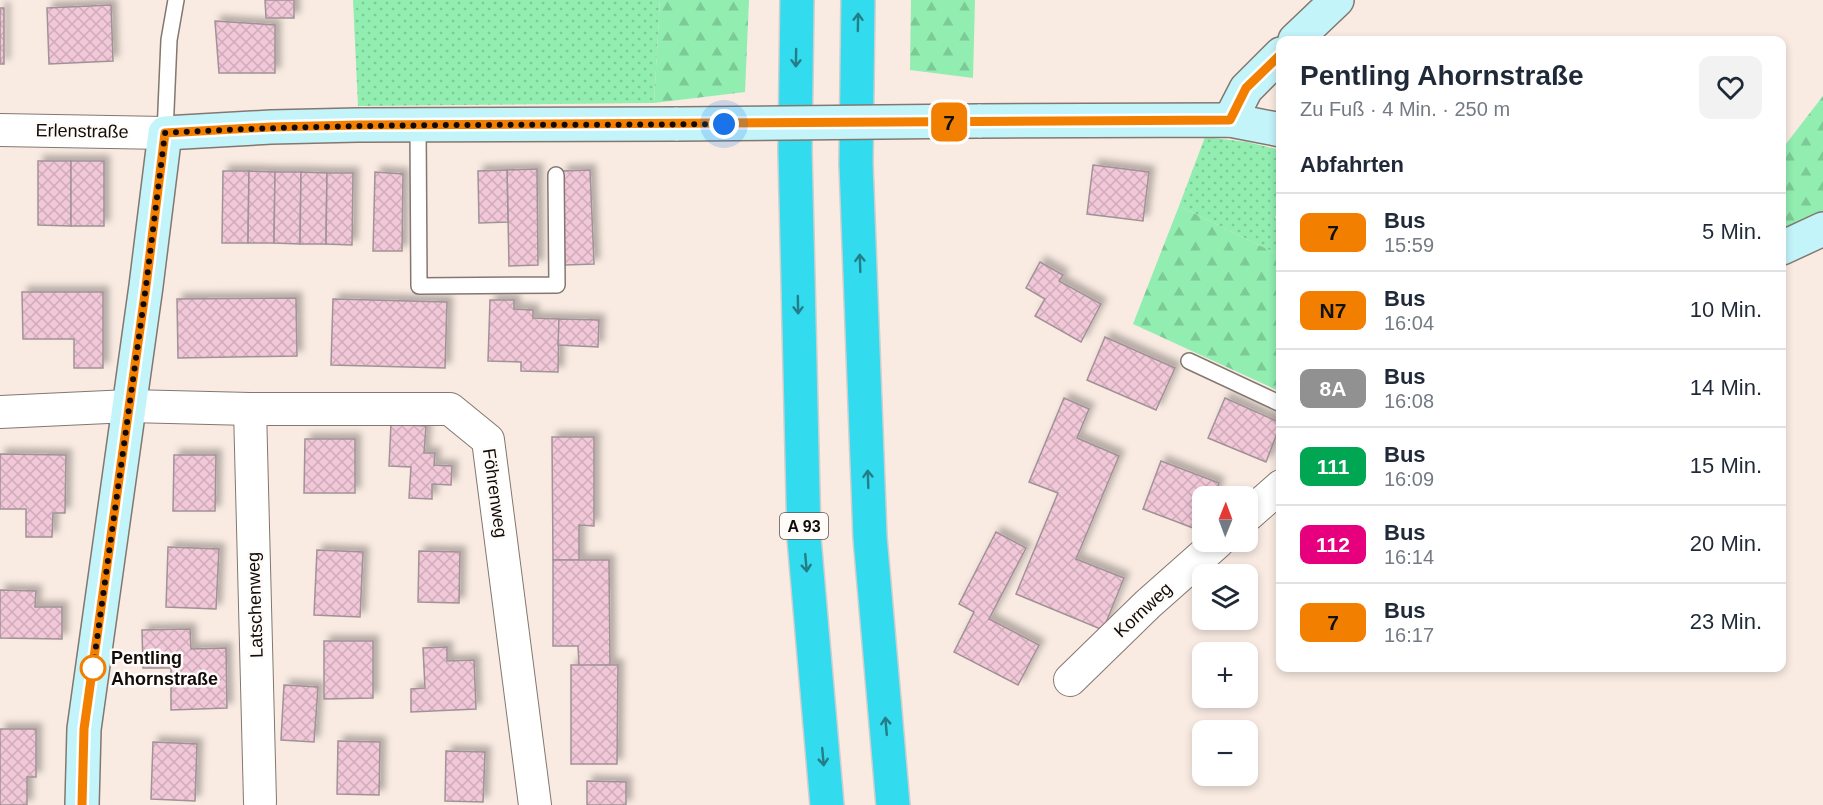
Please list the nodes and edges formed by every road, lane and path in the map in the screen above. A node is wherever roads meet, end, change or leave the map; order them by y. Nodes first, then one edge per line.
1 (176, 0) edge
2 (797, 0) edge
3 (858, 0) edge
4 (1337, 0) edge
5 (1299, 36) edge
6 (1276, 59) edge
7 (1230, 120) junction
8 (418, 126) junction
9 (1276, 129) edge
10 (0, 130) edge
11 (165, 133) junction
12 (556, 175) dead end
13 (1823, 229) edge
14 (1786, 246) edge
15 (1189, 361) dead end
16 (1276, 402) edge
17 (129, 406) junction
18 (249, 409) junction
19 (0, 412) edge
20 (1276, 490) edge
21 (1258, 506) edge
22 (1207, 552) edge
23 (1070, 680) dead end
24 (260, 802) dead end
25 (82, 805) edge
26 (535, 805) edge
27 (827, 805) edge
28 (893, 805) edge

1 - 11 lane
2 -> 27 highway, A 93
28 -> 3 highway
4 - 5 street
6 - 7 street
7 - 8 street, bridge
7 - 9 street
8 - 11 street
8 - 12 lane
10 - 11 street, Erlenstraße
11 - 17 street
13 - 14 street
15 - 16 lane
17 - 18 street, Föhrenweg
17 - 19 street, Föhrenweg
17 - 25 street
18 - 24 street, Latschenweg
18 - 26 street, Föhrenweg
20 - 21 street
22 - 23 street, Kornweg

